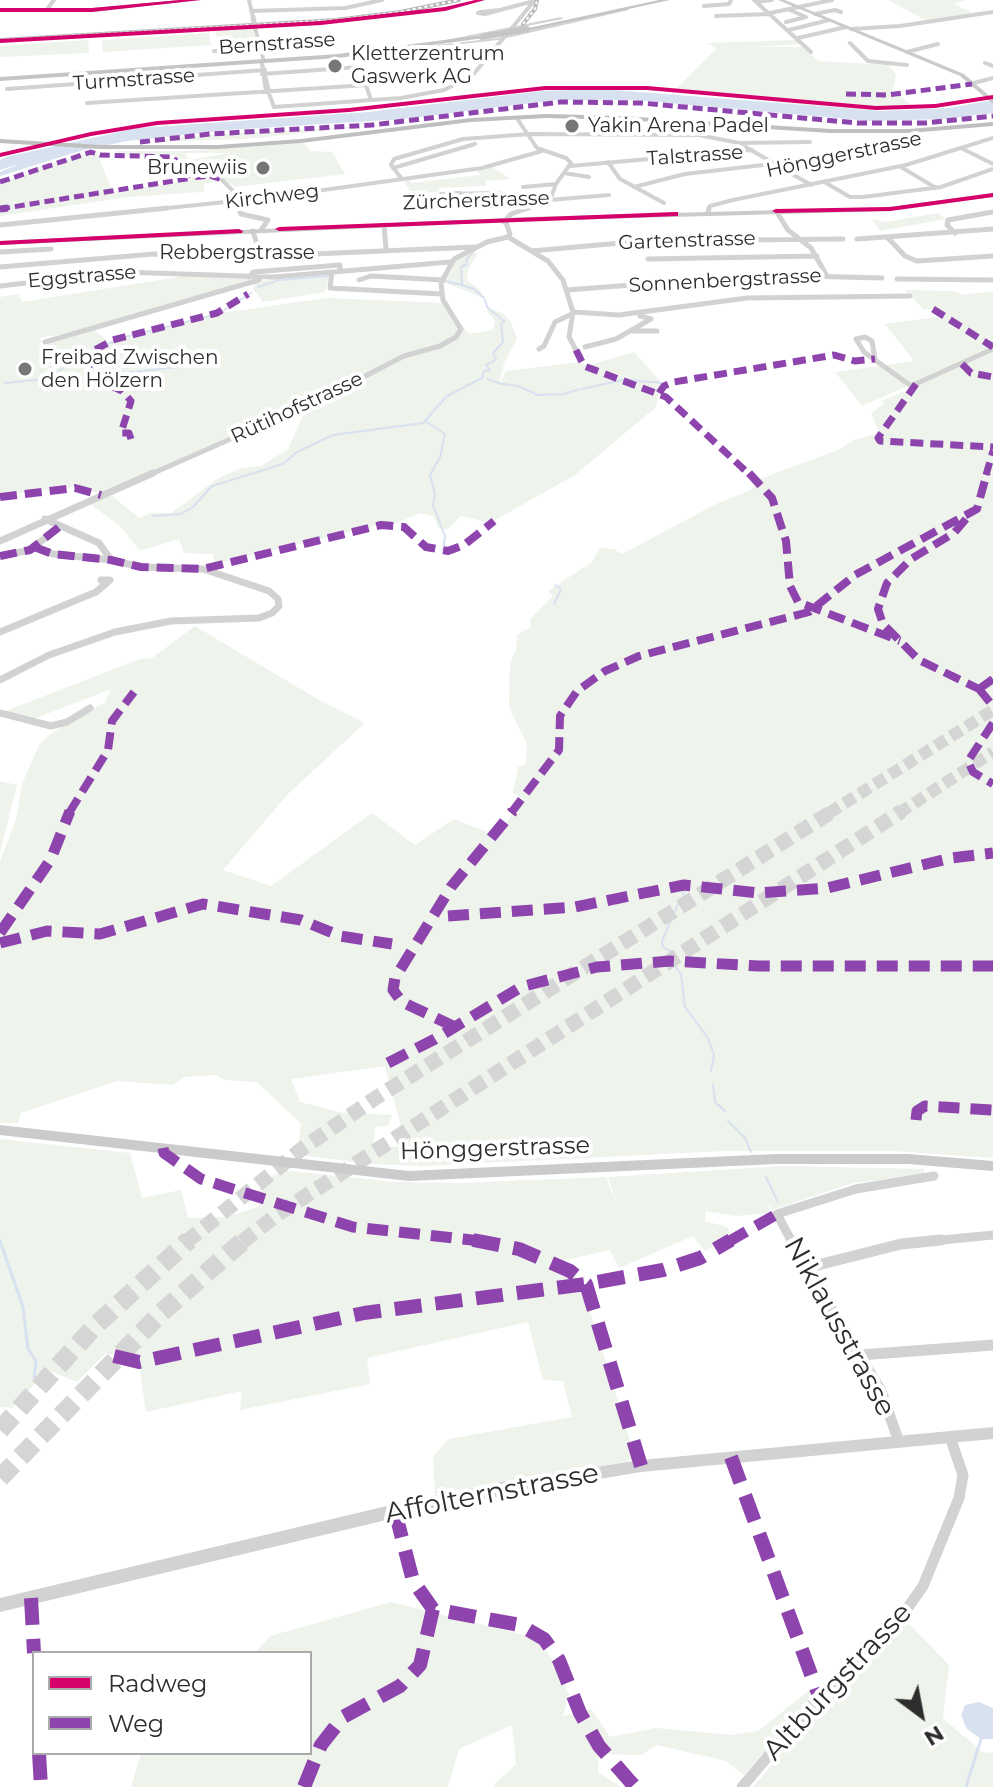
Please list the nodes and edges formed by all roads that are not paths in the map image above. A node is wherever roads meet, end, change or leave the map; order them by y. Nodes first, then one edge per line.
1 (54, 0) edge
2 (198, 0) edge
3 (249, 0) edge
4 (382, 0) edge
5 (536, 0) edge
6 (667, 0) edge
7 (731, 0) edge
8 (772, 0) edge
9 (781, 0) edge
10 (832, 0) edge
11 (839, 0) edge
12 (179, 1) edge
13 (755, 1) edge
14 (650, 3) junction
15 (636, 6) junction
16 (704, 6) dead end
17 (0, 7) edge
18 (48, 8) junction
19 (799, 8) junction
20 (500, 10) dead end
21 (790, 10) junction
22 (841, 12) dead end
23 (993, 12) edge
24 (254, 13) junction
25 (770, 14) junction
26 (815, 14) junction
27 (716, 16) dead end
28 (829, 20) junction
29 (786, 22) dead end
30 (512, 27) junction
31 (851, 29) junction
32 (789, 30) junction
33 (798, 38) junction
34 (503, 40) junction
35 (850, 43) dead end
36 (328, 44) dead end
37 (938, 44) dead end
38 (260, 48) junction
39 (214, 51) dead end
40 (811, 52) dead end
41 (907, 52) junction
42 (351, 55) junction
43 (338, 56) junction
44 (264, 61) junction
45 (985, 63) dead end
46 (907, 65) dead end
47 (993, 66) edge
48 (240, 72) junction
49 (263, 72) junction
50 (993, 78) edge
51 (0, 79) edge
52 (974, 83) junction
53 (367, 85) junction
54 (7, 89) dead end
55 (268, 91) junction
56 (245, 93) junction
57 (371, 100) junction
58 (990, 100) edge
59 (87, 103) dead end
60 (535, 110) dead end
61 (669, 114) dead end
62 (518, 120) dead end
63 (993, 122) edge
64 (730, 123) junction
65 (359, 131) junction
66 (530, 134) junction
67 (993, 138) edge
68 (0, 139) edge
69 (810, 142) dead end
70 (448, 143) junction
71 (739, 143) junction
72 (475, 144) dead end
73 (961, 147) junction
74 (458, 149) junction
75 (752, 150) junction
76 (542, 151) junction
77 (885, 151) dead end
78 (608, 162) junction
79 (779, 165) junction
80 (570, 166) junction
81 (993, 166) edge
82 (900, 167) junction
83 (393, 168) junction
84 (564, 173) junction
85 (589, 177) dead end
86 (402, 179) junction
87 (222, 180) dead end
88 (826, 183) junction
89 (556, 184) junction
90 (811, 185) junction
91 (523, 187) dead end
92 (634, 187) junction
93 (936, 188) junction
94 (516, 190) dead end
95 (460, 193) dead end
96 (609, 195) dead end
97 (993, 195) edge
98 (512, 196) junction
99 (547, 201) junction
100 (237, 202) junction
101 (664, 203) dead end
102 (776, 211) junction
103 (993, 212) edge
104 (519, 213) junction
105 (708, 213) junction
106 (527, 219) junction
107 (504, 222) junction
108 (0, 225) edge
109 (384, 225) junction
110 (993, 229) edge
111 (257, 230) junction
112 (955, 233) junction
113 (508, 237) junction
114 (888, 238) junction
115 (800, 239) junction
116 (843, 239) dead end
117 (857, 239) dead end
118 (24, 241) junction
119 (0, 243) edge
120 (475, 247) junction
121 (51, 249) dead end
122 (386, 249) junction
123 (23, 250) junction
124 (531, 251) junction
125 (0, 252) edge
126 (260, 255) junction
127 (817, 256) junction
128 (993, 256) edge
129 (648, 259) dead end
130 (450, 262) junction
131 (0, 267) edge
132 (340, 271) junction
133 (332, 272) junction
134 (827, 276) junction
135 (882, 278) dead end
136 (252, 279) junction
137 (897, 279) dead end
138 (359, 280) dead end
139 (443, 280) junction
140 (993, 280) edge
141 (0, 286) edge
142 (567, 290) junction
143 (442, 294) junction
144 (910, 296) dead end
145 (573, 313) junction
146 (608, 316) junction
147 (631, 331) junction
148 (657, 331) dead end
149 (45, 342) dead end
150 (585, 347) dead end
151 (539, 349) dead end
152 (993, 349) edge
153 (576, 350) dead end
154 (875, 359) dead end
155 (45, 519) junction
156 (59, 527) junction
157 (0, 541) edge
158 (34, 547) junction
159 (0, 556) edge
160 (111, 560) junction
161 (105, 584) dead end
162 (0, 632) edge
163 (0, 680) edge
164 (90, 708) dead end
165 (0, 713) edge
166 (0, 1130) edge
167 (993, 1166) edge
168 (934, 1176) dead end
169 (993, 1235) edge
170 (806, 1268) junction
171 (993, 1345) edge
172 (860, 1355) junction
173 (993, 1433) edge
174 (950, 1437) junction
175 (899, 1442) junction
176 (0, 1605) edge
177 (742, 1787) edge

1 - 18 street
2 - 12 main road
3 - 24 street
4 - 24 street
5 - 20 street
5 - 30 street
6 - 14 main road, Bernstrasse
7 - 16 street
8 - 13 street
9 - 19 main road
10 - 19 street
11 - 19 street
12 - 17 main road
12 - 18 main road
13 - 25 street
14 - 15 main road, Bernstrasse
14 - 30 street
15 - 34 street
15 - 42 main road, Bernstrasse, bridge
17 - 18 main road
19 - 21 street
19 - 26 main road
21 - 25 street
21 - 29 street
22 - 26 street
23 - 31 street
24 - 38 street, bridge
25 - 27 street
25 - 32 street
26 - 28 main road
28 - 31 main road
28 - 32 street
30 - 34 street
30 - 42 street
31 - 33 street
31 - 41 main road
32 - 33 street
33 - 40 street
34 - 43 street
34 - 57 street
35 - 46 street
36 - 38 street
37 - 41 street
38 - 39 street
38 - 44 street
41 - 52 main road
42 - 43 main road, Bernstrasse
43 - 44 main road, Bernstrasse
44 - 51 main road, Bernstrasse
45 - 47 street
48 - 49 street, Turmstrasse
48 - 54 street, Turmstrasse
48 - 56 street
49 - 53 street, Turmstrasse
49 - 55 street
50 - 52 street
52 - 58 main road
53 - 55 street
53 - 57 street
55 - 56 street
55 - 57 street
56 - 59 street
60 - 65 highway
61 - 64 highway
62 - 66 street
63 - 64 highway
63 - 68 highway
64 - 65 highway
65 - 68 highway
66 - 70 street
66 - 71 street
66 - 76 street
67 - 73 street, Hönggerstrasse
69 - 71 street
70 - 74 street
70 - 83 street
71 - 75 street
72 - 74 street
73 - 81 street
73 - 82 street, Hönggerstrasse
74 - 83 street
75 - 78 street, Talstrasse
75 - 79 street, Talstrasse
76 - 80 street
76 - 86 street, Kirchweg
77 - 79 street
78 - 80 street, Talstrasse
78 - 92 street
79 - 90 street, Talstrasse
79 - 92 street
80 - 84 street
81 - 93 street
82 - 88 street, Hönggerstrasse
82 - 93 street
83 - 86 street
84 - 85 street
84 - 89 street
86 - 100 street, Kirchweg
87 - 100 street
88 - 90 street, Hönggerstrasse
88 - 93 street
89 - 91 street
89 - 99 street
90 - 105 street, Hönggerstrasse
92 - 101 street
94 - 98 street
95 - 98 street
96 - 99 street
97 - 102 main road, Zürcherstrasse
98 - 99 street
99 - 104 street
100 - 108 street, Kirchweg
100 - 111 street
102 - 105 main road, Zürcherstrasse
102 - 115 street
103 - 112 street
104 - 106 street
104 - 107 street
105 - 106 main road, Zürcherstrasse
106 - 107 main road, Zürcherstrasse
107 - 109 main road, Zürcherstrasse
107 - 113 street
109 - 111 main road, Zürcherstrasse
109 - 122 street
110 - 112 street
111 - 118 main road, Zürcherstrasse
111 - 126 street
112 - 114 street
113 - 120 street
113 - 124 street
114 - 117 street
114 - 128 street
115 - 116 street, Gartenstrasse
115 - 124 street, Gartenstrasse
115 - 127 street
118 - 119 main road, Zürcherstrasse
118 - 123 street
120 - 122 street, Rebbergstrasse
120 - 130 street
121 - 123 street
122 - 126 street, Rebbergstrasse
123 - 125 street
124 - 142 street
126 - 131 street, Rebbergstrasse
127 - 129 street
127 - 134 street
130 - 132 street
130 - 139 street
132 - 133 street
132 - 136 street
133 - 136 street
133 - 143 street
134 - 135 street, Sonnenbergstrasse
134 - 142 street, Sonnenbergstrasse
136 - 141 street, Eggstrasse
136 - 149 street
137 - 140 street
138 - 139 street
139 - 143 street
142 - 145 street
143 - 155 street, Rütihofstrasse
144 - 146 street
145 - 146 street
145 - 151 street
145 - 153 street
146 - 147 street
147 - 148 street
147 - 150 street
152 - 154 street
155 - 156 street
155 - 157 street, Rütihofstrasse
156 - 158 street
156 - 160 street
158 - 159 street
158 - 160 street
160 - 163 street
161 - 162 street
164 - 165 street
166 - 167 main road, Hönggerstrasse
168 - 170 street, Niklausstrasse
169 - 170 street
170 - 172 street, Niklausstrasse
171 - 172 street
172 - 175 street, Niklausstrasse
173 - 174 street, Affolternstrasse
174 - 175 street, Affolternstrasse
174 - 177 street, Altburgstrasse
175 - 176 street, Affolternstrasse

